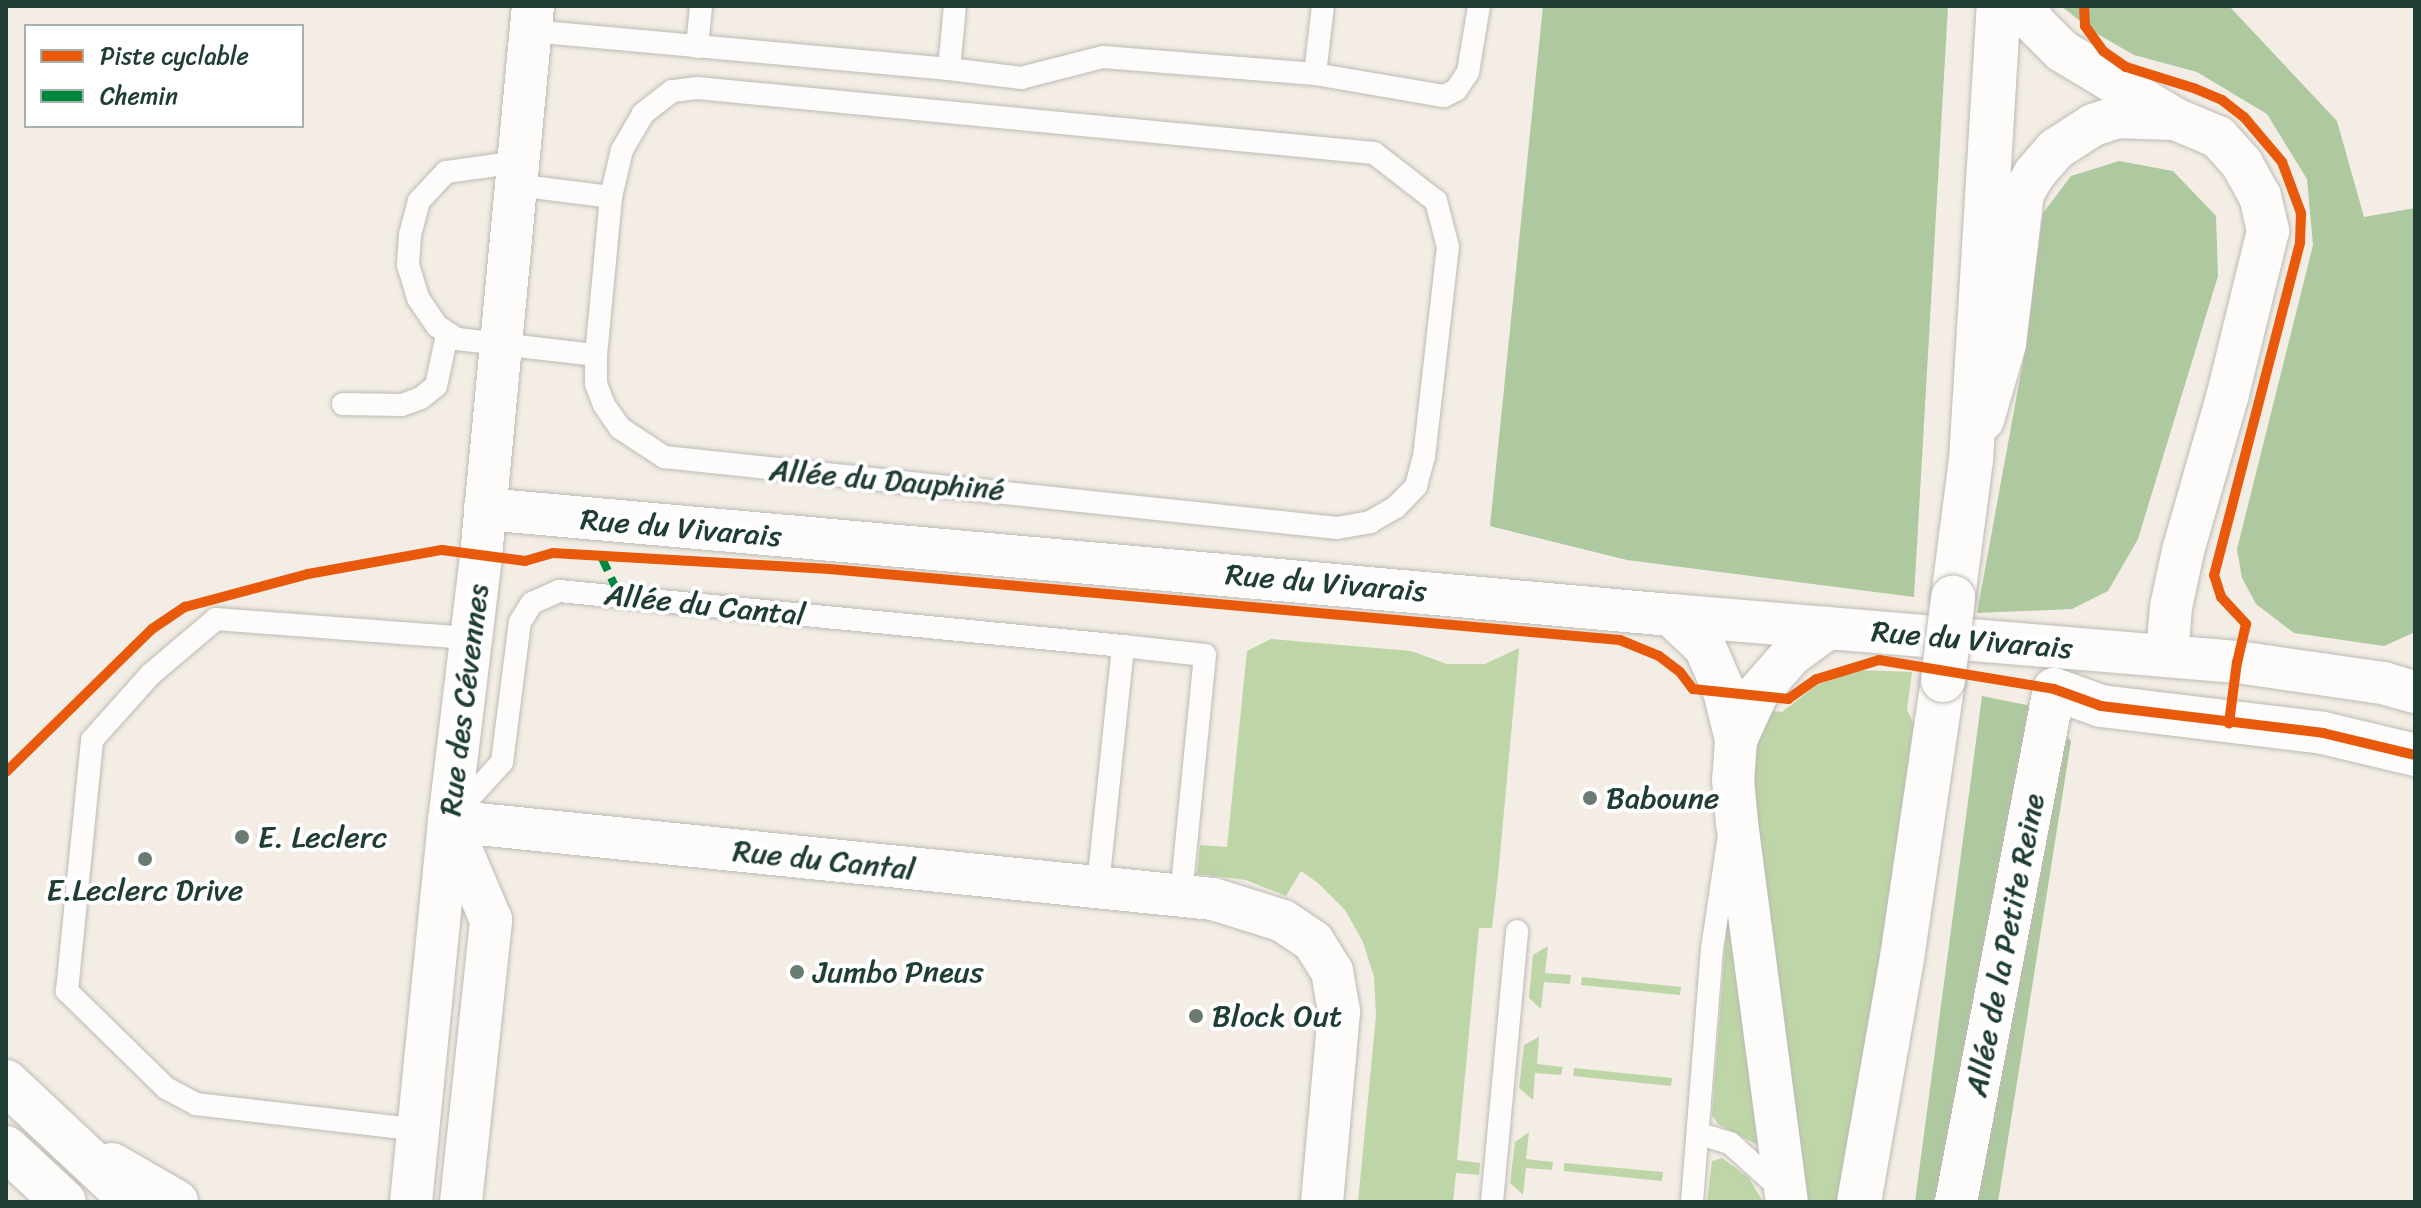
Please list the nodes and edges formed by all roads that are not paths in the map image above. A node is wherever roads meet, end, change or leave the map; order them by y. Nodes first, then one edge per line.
1 (701, 6) edge
2 (955, 6) edge
3 (1323, 6) edge
4 (1479, 6) edge
5 (1999, 6) edge
6 (2027, 6) edge
7 (532, 18) edge
8 (697, 47) junction
9 (949, 69) junction
10 (1315, 74) junction
11 (2175, 119) junction
12 (517, 174) junction
13 (611, 197) junction
14 (447, 335) junction
15 (500, 344) junction
16 (596, 355) junction
17 (343, 404) dead end
18 (1971, 460) junction
19 (485, 509) junction
20 (1671, 615) junction
21 (1828, 628) junction
22 (470, 638) junction
23 (1123, 646) junction
24 (2167, 656) junction
25 (2415, 692) edge
26 (1736, 740) junction
27 (2415, 755) edge
28 (449, 821) junction
29 (1737, 823) junction
30 (1098, 885) junction
31 (1181, 896) junction
32 (1517, 931) dead end
33 (6, 1082) edge
34 (1879, 1094) junction
35 (420, 1130) junction
36 (1700, 1134) junction
37 (73, 1143) junction
38 (6, 1148) edge
39 (1786, 1198) edge
40 (64, 1202) edge
41 (134, 1202) edge
42 (176, 1202) edge
43 (411, 1202) edge
44 (461, 1202) edge
45 (1322, 1202) edge
46 (1492, 1202) edge
47 (1692, 1202) edge
48 (1859, 1202) edge
49 (1877, 1202) edge
50 (1956, 1202) edge

1 - 8 lane
2 - 9 lane
3 - 10 lane
4 - 10 lane
5 - 18 main road
6 - 11 street
7 - 8 lane
7 - 12 street, Rue des Cévennes
8 - 9 lane
9 - 10 lane
11 - 18 street
11 - 24 street
12 - 13 lane
12 - 14 lane
12 - 15 street, Rue des Cévennes
13 - 16 lane, Allée du Dauphiné
13 - 16 lane, Allée du Dauphiné
14 - 15 lane
14 - 17 lane
15 - 16 lane
15 - 19 street, Rue des Cévennes
18 - 34 main road, bridge
19 - 20 street, Rue du Vivarais
19 - 22 street, Rue des Cévennes
20 - 21 street, Rue du Vivarais
20 - 26 street
21 - 24 street, Rue du Vivarais
21 - 26 street
22 - 28 street, Rue des Cévennes
22 - 35 lane
23 - 28 lane, Allée du Cantal
23 - 30 lane
23 - 31 lane, Allée du Cantal
24 - 25 street, Rue du Vivarais
26 - 29 street
27 - 50 street, Allée de la Petite Reine
28 - 30 street, Rue du Cantal
28 - 35 street, Rue des Cévennes
28 - 44 street
29 - 36 lane
29 - 39 street
30 - 31 street, Rue du Cantal
31 - 45 street, Rue du Cantal
32 - 46 lane
33 - 37 main road
34 - 48 main road
34 - 49 main road
35 - 43 street, Rue des Cévennes
36 - 39 lane
36 - 47 lane
37 - 41 main road
37 - 42 main road
38 - 40 main road

